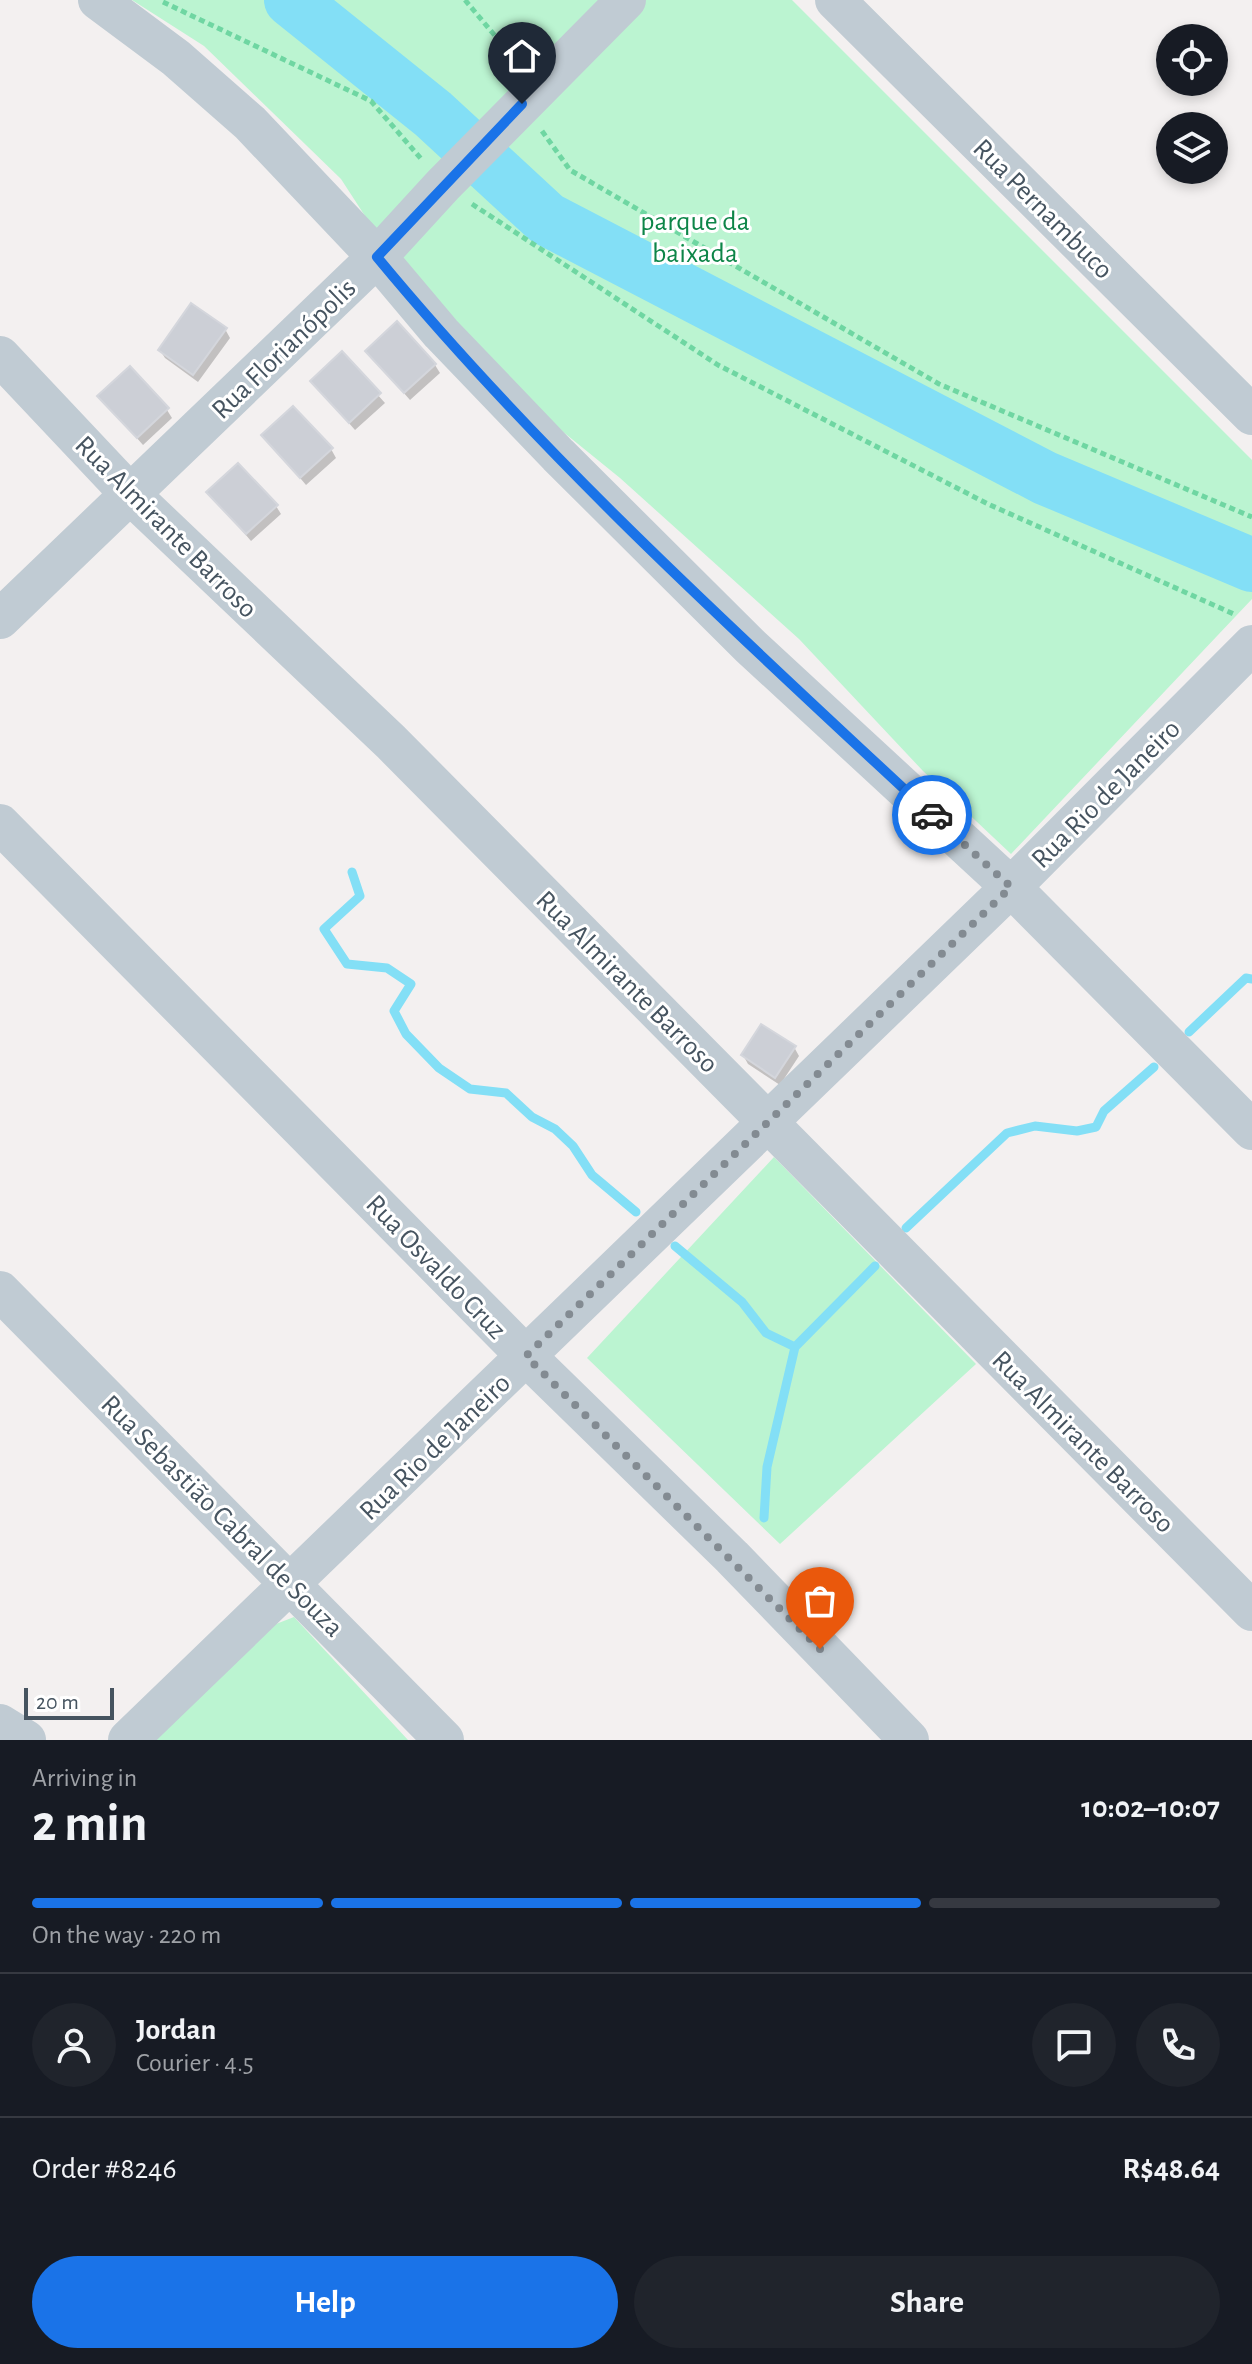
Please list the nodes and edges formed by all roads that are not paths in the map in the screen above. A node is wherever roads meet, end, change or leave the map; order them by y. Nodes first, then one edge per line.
1 (98, 0) edge
2 (626, 0) edge
3 (835, 0) edge
4 (377, 257) junction
5 (0, 356) edge
6 (1252, 415) edge
7 (131, 495) junction
8 (0, 619) edge
9 (1245, 630) edge
10 (0, 824) edge
11 (1011, 887) junction
12 (767, 1122) junction
13 (1252, 1130) edge
14 (0, 1291) edge
15 (526, 1356) junction
16 (293, 1583) junction
17 (1252, 1611) edge
18 (0, 1724) edge
19 (26, 1740) edge
20 (128, 1740) edge
21 (444, 1740) edge
22 (909, 1740) edge

1 - 4 street
2 - 4 street, Rua Florianópolis
3 - 6 street, Rua Pernambuco
4 - 7 street, Rua Florianópolis
4 - 11 street
5 - 7 street, Rua Almirante Barroso
7 - 8 street, Rua Florianópolis
7 - 12 street, Rua Almirante Barroso
9 - 11 street, Rua Rio de Janeiro
10 - 15 street, Rua Osvaldo Cruz
11 - 12 street, Rua Rio de Janeiro
11 - 13 street
12 - 15 street, Rua Rio de Janeiro
12 - 17 street, Rua Almirante Barroso
14 - 16 street, Rua Sebastião Cabral de Souza
15 - 16 street, Rua Rio de Janeiro
15 - 22 street, Rua Osvaldo Cruz
16 - 20 street, Rua Rio de Janeiro
16 - 21 street, Rua Sebastião Cabral de Souza
18 - 19 street

